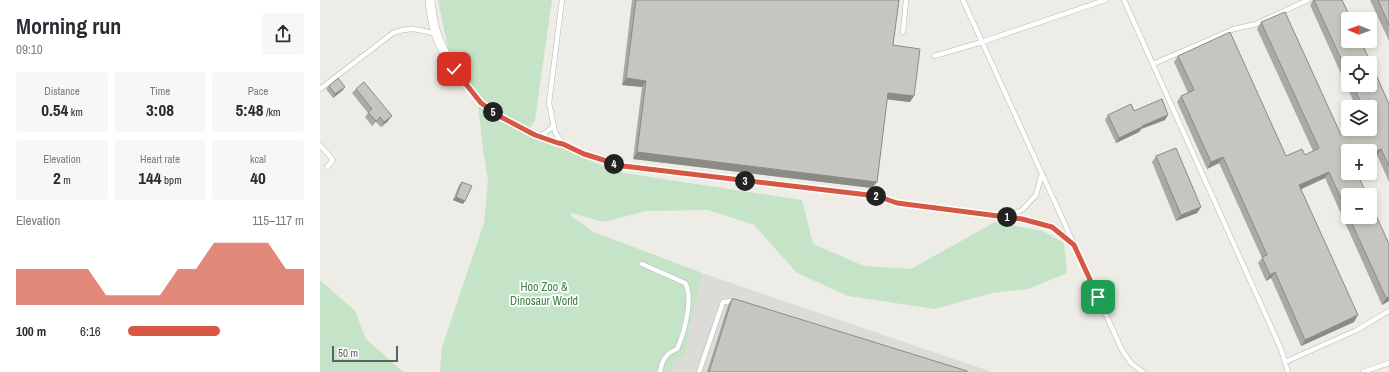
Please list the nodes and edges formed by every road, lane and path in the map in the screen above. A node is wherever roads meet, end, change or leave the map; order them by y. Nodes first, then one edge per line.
1 (430, 0) edge
2 (562, 0) edge
3 (906, 0) edge
4 (963, 0) edge
5 (1105, 0) edge
6 (1124, 0) edge
7 (1308, 0) edge
8 (903, 32) dead end
9 (436, 34) junction
10 (982, 42) junction
11 (934, 56) dead end
12 (1153, 64) junction
13 (454, 69) joint
14 (320, 90) edge
15 (554, 125) junction
16 (539, 135) junction
17 (563, 144) junction
18 (320, 145) edge
19 (327, 167) dead end
20 (1042, 173) junction
21 (1006, 217) junction
22 (1074, 245) junction
23 (642, 264) dead end
24 (739, 303) edge
25 (1389, 311) edge
26 (1285, 362) junction
27 (1389, 363) edge
28 (1139, 371) edge
29 (660, 372) edge
30 (699, 372) edge
31 (1288, 372) edge
32 (1363, 372) edge

1 - 9 street
2 - 15 lane
3 - 8 lane
4 - 10 lane
5 - 10 lane
6 - 12 lane
7 - 12 lane
9 - 13 street
9 - 14 lane
10 - 11 lane
10 - 20 lane
12 - 26 lane
13 - 16 lane
15 - 16 lane
15 - 17 lane
16 - 17 lane
17 - 21 lane
18 - 19 lane
20 - 21 lane
20 - 22 lane
21 - 22 lane
22 - 28 lane
23 - 29 lane
24 - 30 lane
25 - 26 lane
26 - 31 lane
27 - 32 lane

